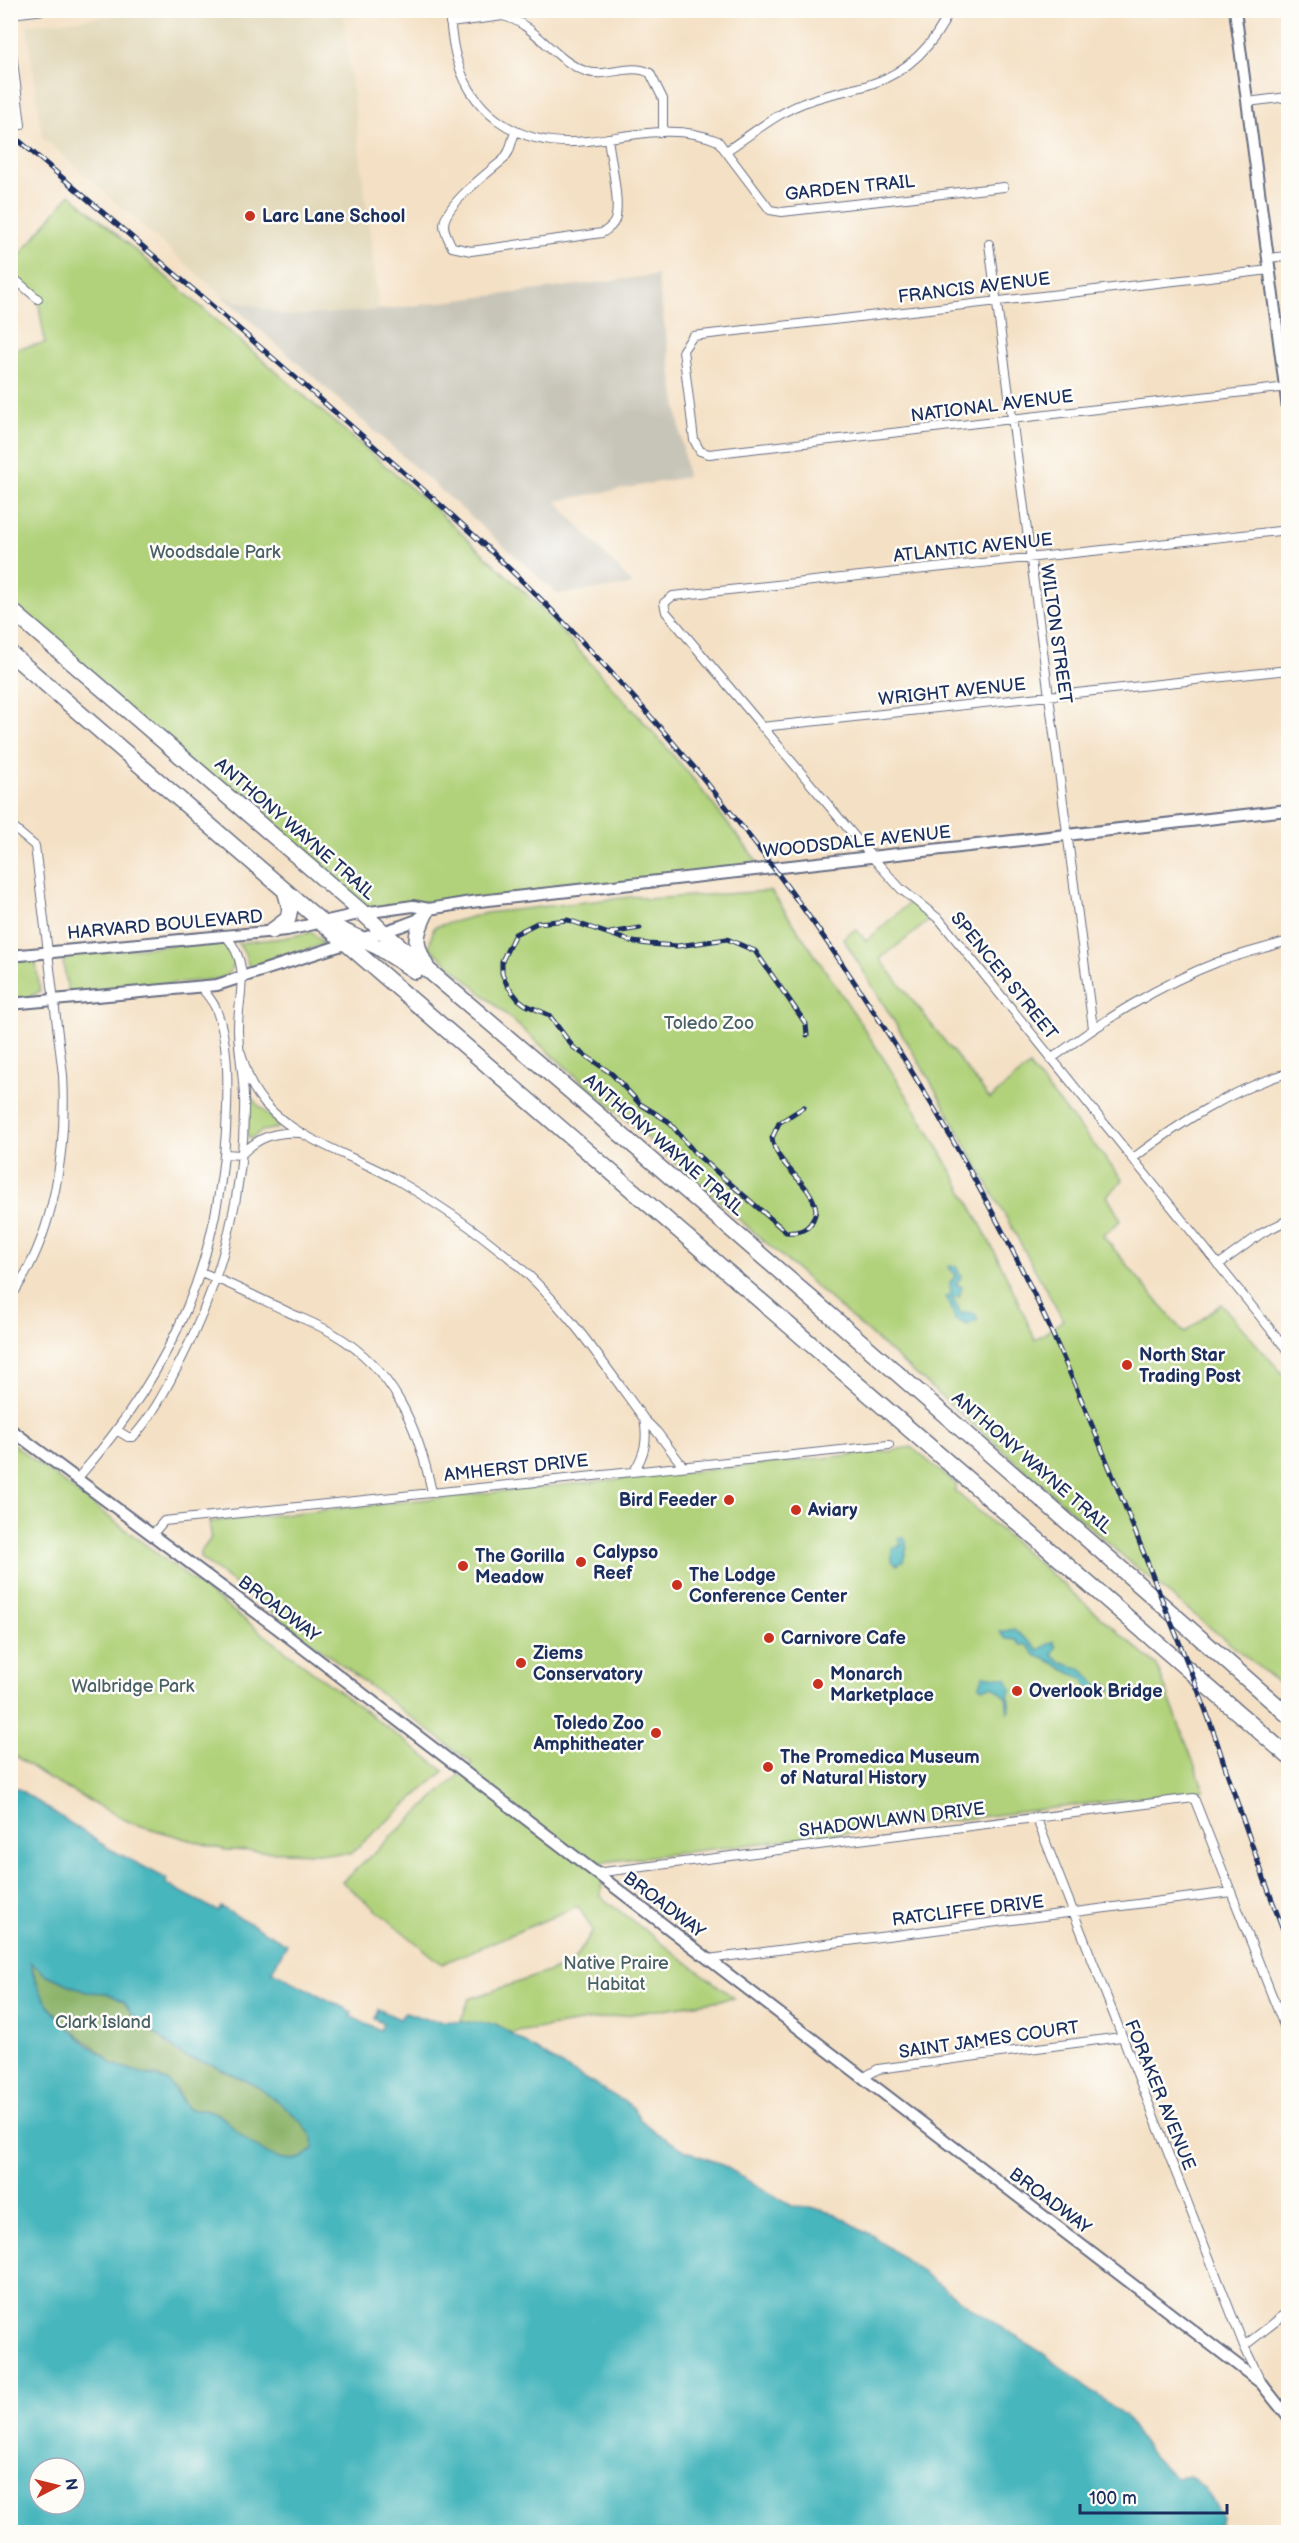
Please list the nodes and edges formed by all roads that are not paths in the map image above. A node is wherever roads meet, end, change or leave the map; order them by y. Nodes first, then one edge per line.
1 (45, 10) edge
2 (449, 10) edge
3 (950, 10) edge
4 (1235, 10) edge
5 (10, 14) edge
6 (450, 23) junction
7 (10, 37) edge
8 (1288, 97) edge
9 (1248, 102) junction
10 (21, 125) dead end
11 (663, 130) junction
12 (515, 132) junction
13 (608, 138) junction
14 (726, 151) junction
15 (1004, 187) dead end
16 (989, 244) dead end
17 (1288, 256) edge
18 (1269, 264) junction
19 (10, 275) edge
20 (38, 299) dead end
21 (996, 300) junction
22 (1287, 387) edge
23 (1288, 409) edge
24 (1012, 419) junction
25 (700, 452) joint
26 (1288, 530) edge
27 (1030, 557) junction
28 (664, 603) joint
29 (10, 609) edge
30 (10, 653) edge
31 (1288, 670) edge
32 (1049, 696) junction
33 (762, 727) junction
34 (1288, 810) edge
35 (10, 825) edge
36 (1067, 835) junction
37 (872, 857) junction
38 (285, 890) junction
39 (428, 910) junction
40 (363, 913) junction
41 (322, 922) junction
42 (272, 931) junction
43 (383, 932) junction
44 (226, 936) junction
45 (354, 941) junction
46 (1288, 941) edge
47 (48, 952) junction
48 (10, 956) edge
49 (428, 971) junction
50 (243, 978) junction
51 (201, 987) junction
52 (54, 1000) junction
53 (10, 1004) edge
54 (1094, 1028) junction
55 (499, 1031) junction
56 (224, 1046) junction
57 (241, 1049) junction
58 (1052, 1059) junction
59 (1288, 1073) edge
60 (301, 1133) junction
61 (225, 1154) junction
62 (241, 1155) junction
63 (1132, 1159) junction
64 (1288, 1220) edge
65 (1218, 1265) junction
66 (201, 1272) junction
67 (216, 1278) junction
68 (10, 1298) edge
69 (1288, 1351) edge
70 (644, 1419) junction
71 (10, 1429) edge
72 (118, 1431) junction
73 (889, 1445) dead end
74 (682, 1466) junction
75 (634, 1471) junction
76 (77, 1479) junction
77 (432, 1492) junction
78 (152, 1535) junction
79 (1288, 1715) edge
80 (1288, 1756) edge
81 (1036, 1817) junction
82 (595, 1873) junction
83 (1231, 1892) junction
84 (1074, 1913) junction
85 (708, 1959) junction
86 (1288, 2036) edge
87 (1121, 2037) junction
88 (863, 2078) junction
89 (1288, 2312) edge
90 (1244, 2346) junction
91 (1261, 2383) junction
92 (1288, 2417) edge

1 - 5 street
2 - 6 street, GARDEN TRAIL
3 - 14 street
4 - 9 street
6 - 11 street
6 - 12 street, GARDEN TRAIL
7 - 10 street
8 - 9 street
9 - 18 street
11 - 13 street, GARDEN TRAIL
11 - 14 street, GARDEN TRAIL
12 - 13 street, GARDEN TRAIL
12 - 13 street
14 - 15 street, GARDEN TRAIL
16 - 21 street, WILTON STREET
17 - 18 street, FRANCIS AVENUE
18 - 21 street, FRANCIS AVENUE
18 - 22 street
19 - 20 street
21 - 24 street, WILTON STREET
21 - 25 street, FRANCIS AVENUE
22 - 23 street
22 - 24 street, NATIONAL AVENUE
24 - 25 street, NATIONAL AVENUE
24 - 27 street, WILTON STREET
26 - 27 street, ATLANTIC AVENUE
27 - 28 street, ATLANTIC AVENUE
27 - 32 street, WILTON STREET
28 - 33 street, SPENCER STREET
29 - 40 highway, ANTHONY WAYNE TRAIL
30 - 38 highway
31 - 32 street, WRIGHT AVENUE
32 - 33 street, WRIGHT AVENUE
32 - 36 street, WILTON STREET
33 - 37 street, SPENCER STREET
34 - 36 street, WOODSDALE AVENUE
35 - 47 street
36 - 37 street, WOODSDALE AVENUE
36 - 54 street, WILTON STREET
37 - 39 street, WOODSDALE AVENUE
37 - 58 street, SPENCER STREET
38 - 41 highway
38 - 42 highway
39 - 40 street, WOODSDALE AVENUE
39 - 43 street, WOODSDALE AVENUE
39 - 49 highway
40 - 41 street, WOODSDALE AVENUE
40 - 43 highway, ANTHONY WAYNE TRAIL
41 - 42 street, HARVARD BOULEVARD
41 - 45 highway
42 - 44 street, HARVARD BOULEVARD
43 - 45 street, WOODSDALE AVENUE
43 - 49 highway, ANTHONY WAYNE TRAIL
44 - 47 street, HARVARD BOULEVARD
44 - 50 street
45 - 50 street
45 - 55 highway
45 - 80 highway
46 - 54 street
47 - 48 street, HARVARD BOULEVARD
47 - 52 street
49 - 55 highway, ANTHONY WAYNE TRAIL
50 - 51 street
50 - 57 street
51 - 52 street
51 - 56 street
52 - 53 street
52 - 68 street
54 - 58 street
55 - 79 highway, ANTHONY WAYNE TRAIL
56 - 57 street
56 - 61 street
57 - 60 street
57 - 62 street
58 - 63 street, SPENCER STREET
59 - 63 street
60 - 62 street
60 - 70 street
61 - 62 street
61 - 66 street
62 - 67 street
63 - 65 street, SPENCER STREET
64 - 65 street
65 - 69 street, SPENCER STREET
66 - 67 street
66 - 72 street
67 - 72 street
67 - 77 street
70 - 74 street
70 - 75 street
71 - 76 street, BROADWAY
72 - 76 street
73 - 74 street, AMHERST DRIVE
74 - 75 street, AMHERST DRIVE
75 - 77 street, AMHERST DRIVE
76 - 78 street, BROADWAY
77 - 78 street, AMHERST DRIVE
78 - 82 street, BROADWAY
81 - 82 street, SHADOWLAWN DRIVE
81 - 83 street, SHADOWLAWN DRIVE
81 - 84 street, FORAKER AVENUE
82 - 85 street, BROADWAY
83 - 84 street, RATCLIFFE DRIVE
83 - 86 street
84 - 85 street, RATCLIFFE DRIVE
84 - 87 street, FORAKER AVENUE
85 - 88 street, BROADWAY
87 - 88 street, SAINT JAMES COURT
87 - 90 street, FORAKER AVENUE
88 - 91 street, BROADWAY
89 - 90 street
90 - 91 street, FORAKER AVENUE
91 - 92 street, BROADWAY

